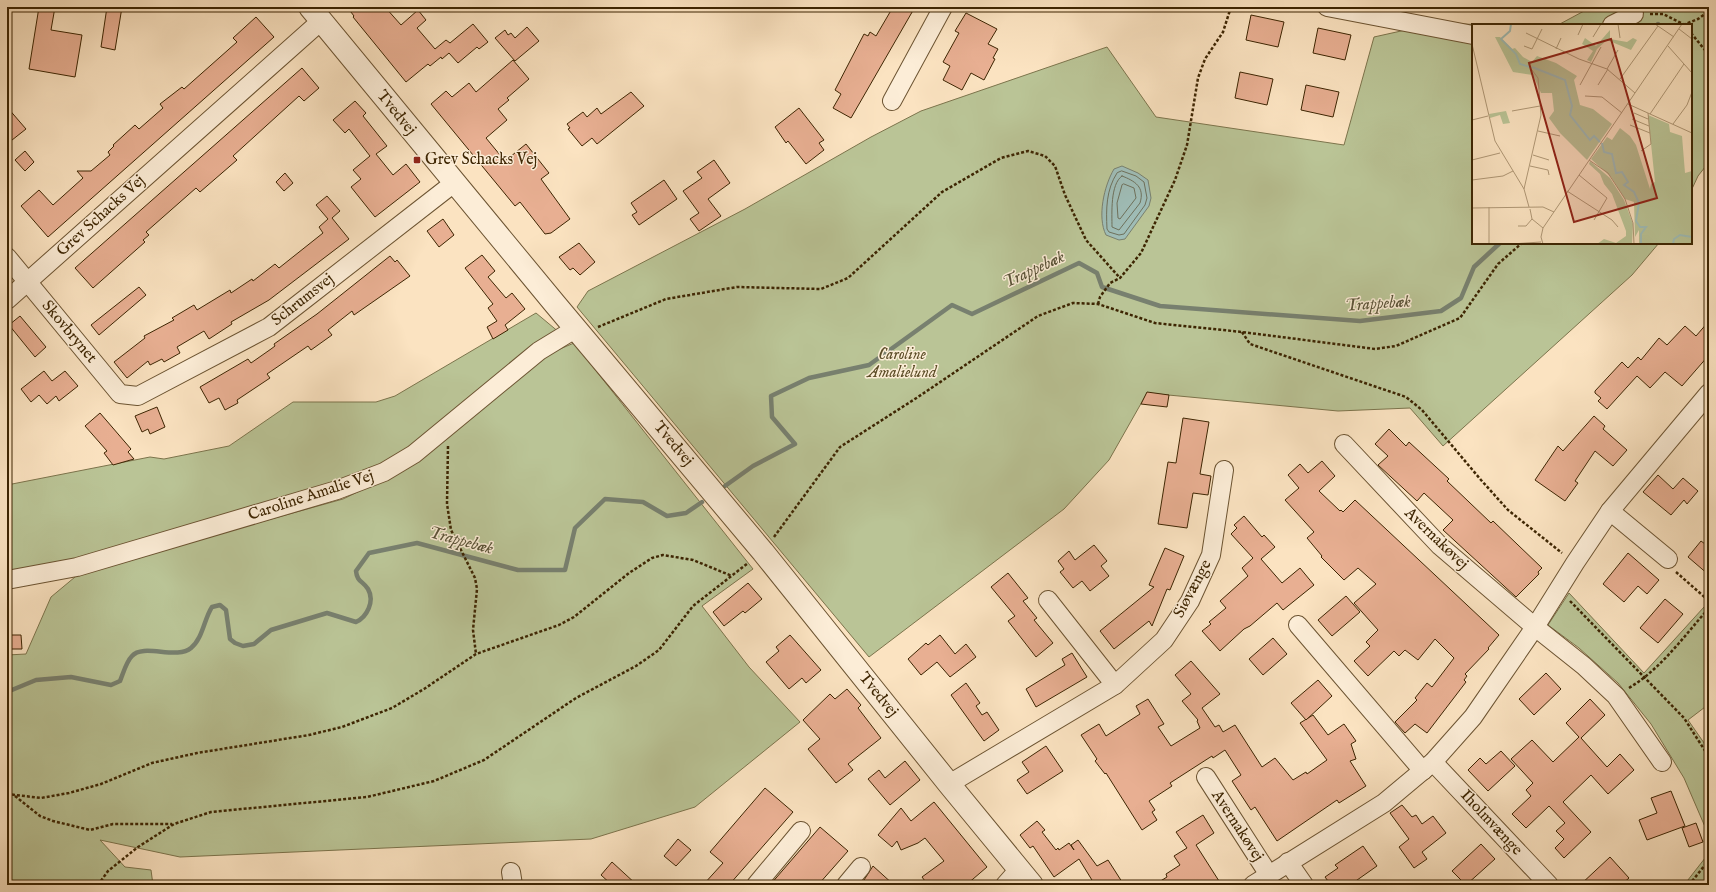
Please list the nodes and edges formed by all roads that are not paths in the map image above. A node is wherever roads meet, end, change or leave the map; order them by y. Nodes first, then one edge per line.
1 (943, 7) edge
2 (1327, 7) edge
3 (315, 14) edge
4 (1634, 14) road end
5 (1614, 24) edge
6 (1472, 35) edge
7 (892, 102) dead end
8 (454, 183) junction
9 (7, 257) edge
10 (28, 282) junction
11 (7, 300) edge
12 (578, 331) junction
13 (1709, 393) edge
14 (138, 396) joint
15 (1344, 444) dead end
16 (1224, 470) dead end
17 (1610, 511) junction
18 (1668, 559) road end
19 (7, 580) edge
20 (1048, 600) dead end
21 (1298, 625) dead end
22 (1535, 627) junction
23 (1115, 685) junction
24 (1662, 762) dead end
25 (1428, 766) junction
26 (1206, 777) dead end
27 (949, 784) junction
28 (801, 832) dead end
29 (1288, 862) junction
30 (861, 867) dead end
31 (1268, 875) junction
32 (1019, 880) edge
33 (756, 885) edge
34 (846, 885) edge
35 (1253, 885) edge
36 (1304, 885) edge
37 (1549, 885) edge

1 - 7 street
2 - 6 street
3 - 8 street, Tvedvej
3 - 10 street, Grev Schacks Vej
4 - 5 street
8 - 12 street, Tvedvej
8 - 14 street, Schrumsvej
9 - 10 street, Skovbrynet
10 - 11 street, Grev Schacks Vej
10 - 14 street, Skovbrynet
12 - 19 street, Caroline Amalie Vej
12 - 27 street, Tvedvej
13 - 17 street, Avernakøvej
15 - 22 street, Avernakøvej
16 - 23 street, Siøvænge
17 - 18 street
17 - 22 street, Avernakøvej
20 - 23 street
21 - 25 street
22 - 24 street, Avernakøvej
22 - 25 street, Avernakøvej
23 - 27 street, Siøvænge
25 - 29 street, Avernakøvej
25 - 37 street, Iholmvænge
26 - 31 street, Avernakøvej
27 - 32 street, Tvedvej
28 - 33 street
29 - 31 street, Avernakøvej
29 - 36 street
30 - 34 street
31 - 35 street, Avernakøvej

